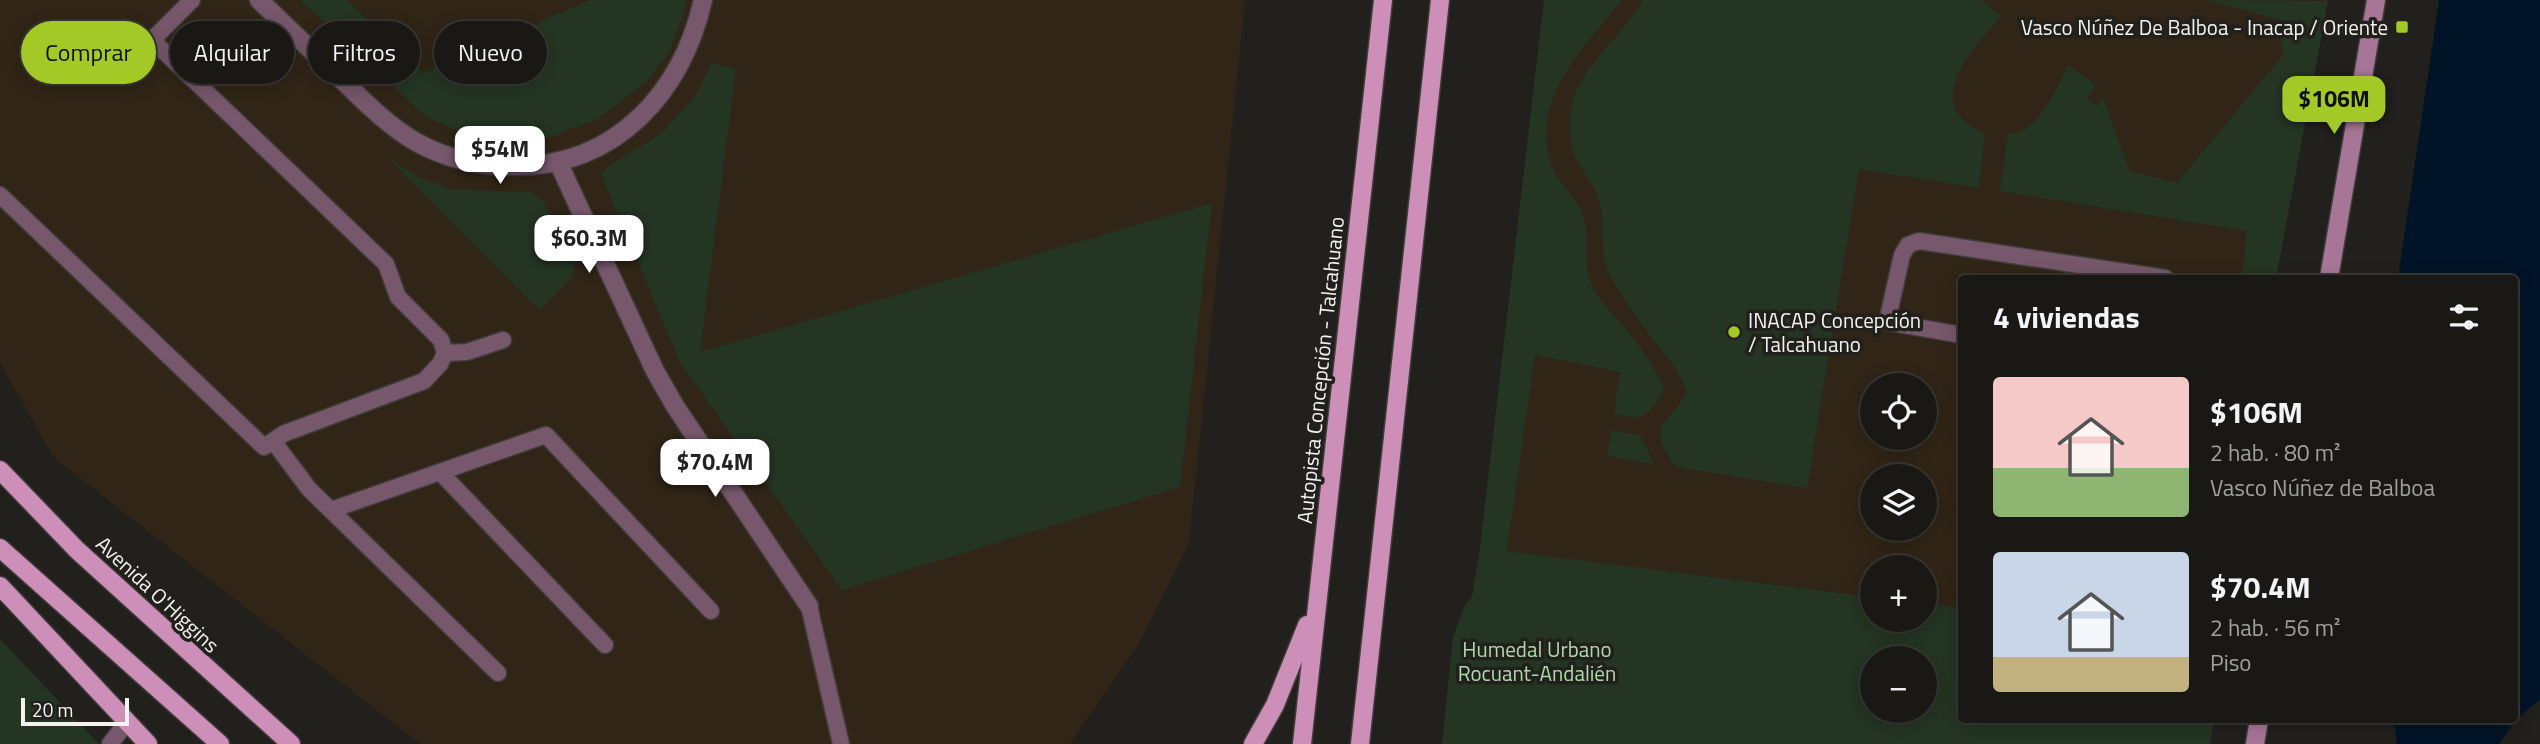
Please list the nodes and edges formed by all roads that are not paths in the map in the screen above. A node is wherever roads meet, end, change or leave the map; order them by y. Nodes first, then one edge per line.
1 (192, 0) edge
2 (259, 0) edge
3 (703, 0) edge
4 (1383, 0) edge
5 (1440, 0) edge
6 (2376, 0) edge
7 (558, 162) junction
8 (0, 195) edge
9 (2144, 275) edge
10 (2330, 275) edge
11 (1958, 334) edge
12 (503, 340) dead end
13 (445, 353) junction
14 (273, 441) junction
15 (2, 471) edge
16 (440, 472) junction
17 (331, 510) junction
18 (0, 548) edge
19 (0, 586) edge
20 (1318, 592) junction
21 (809, 606) joint
22 (711, 611) dead end
23 (605, 645) dead end
24 (498, 673) dead end
25 (127, 722) junction
26 (2258, 723) edge
27 (110, 744) edge
28 (148, 744) edge
29 (220, 744) edge
30 (290, 744) edge
31 (841, 744) edge
32 (1253, 744) edge
33 (1302, 744) edge
34 (1360, 744) edge
35 (2255, 744) edge

1 - 13 lane
2 - 7 street
3 - 7 street
4 - 20 main road, Autopista Concepción - Talcahuano
5 - 34 main road
6 - 10 street
7 - 21 street
8 - 14 lane
9 - 11 lane
12 - 13 lane
13 - 14 lane
14 - 17 lane
15 - 30 main road, Avenida O'Higgins
16 - 17 lane
16 - 22 lane
16 - 23 lane
17 - 24 lane
18 - 29 main road
19 - 25 main road
20 - 32 main road
20 - 33 main road, Autopista Concepción - Talcahuano
21 - 31 lane
25 - 27 lane
25 - 28 main road
26 - 35 street

